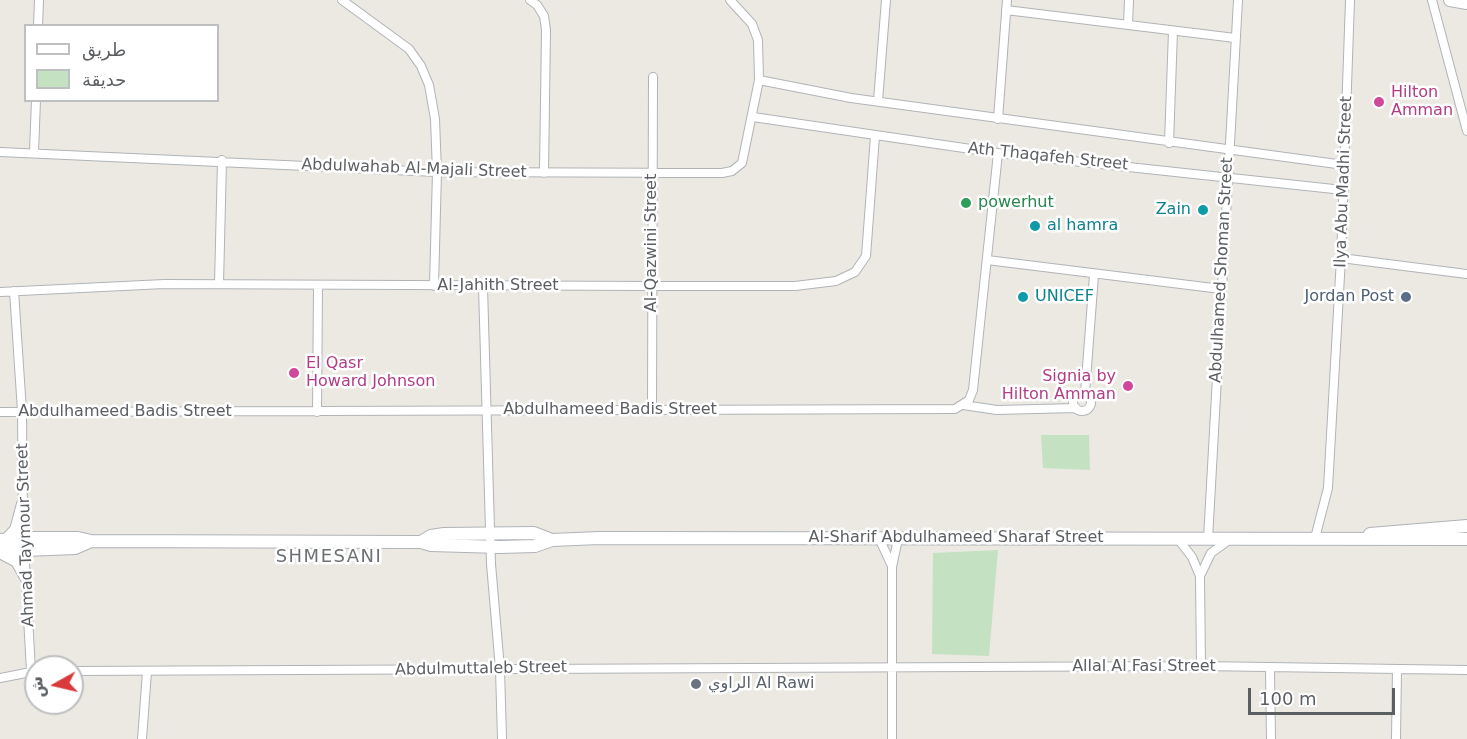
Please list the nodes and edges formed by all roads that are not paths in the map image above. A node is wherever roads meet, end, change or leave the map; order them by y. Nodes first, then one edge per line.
1 (39, 0) edge
2 (342, 0) edge
3 (530, 0) edge
4 (730, 0) edge
5 (886, 0) edge
6 (1129, 0) edge
7 (1238, 0) edge
8 (1432, 0) edge
9 (1450, 0) edge
10 (1352, 1) edge
11 (1467, 3) edge
12 (1007, 5) edge
13 (38, 24) edge
14 (1128, 25) junction
15 (1173, 30) junction
16 (1235, 38) junction
17 (653, 77) dead end
18 (759, 80) junction
19 (878, 101) junction
20 (36, 102) edge
21 (753, 117) junction
22 (998, 119) junction
23 (1467, 131) edge
24 (875, 136) junction
25 (1169, 143) junction
26 (1228, 151) junction
27 (0, 152) edge
28 (34, 152) junction
29 (998, 153) junction
30 (222, 160) junction
31 (1344, 165) junction
32 (437, 172) junction
33 (544, 173) junction
34 (652, 173) junction
35 (1226, 178) junction
36 (1343, 190) junction
37 (1341, 258) junction
38 (987, 260) junction
39 (1467, 274) edge
40 (1094, 275) junction
41 (219, 284) junction
42 (318, 285) junction
43 (434, 286) junction
44 (651, 286) junction
45 (483, 287) junction
46 (1221, 289) junction
47 (15, 291) junction
48 (0, 292) edge
49 (1085, 393) junction
50 (963, 405) junction
51 (1076, 408) junction
52 (652, 409) junction
53 (22, 411) junction
54 (487, 411) junction
55 (0, 412) edge
56 (317, 412) junction
57 (23, 504) junction
58 (1467, 526) edge
59 (490, 534) junction
60 (879, 538) junction
61 (1315, 538) junction
62 (1360, 538) junction
63 (898, 539) junction
64 (1178, 539) junction
65 (1208, 539) junction
66 (1231, 539) junction
67 (1467, 539) edge
68 (3, 540) edge
69 (552, 540) junction
70 (421, 542) junction
71 (24, 544) junction
72 (490, 547) junction
73 (0, 551) edge
74 (892, 567) junction
75 (1200, 576) junction
76 (26, 577) junction
77 (33, 655) edge
78 (1201, 666) junction
79 (890, 667) junction
80 (1270, 668) junction
81 (500, 669) junction
82 (1397, 669) junction
83 (1467, 670) edge
84 (84, 671) edge
85 (147, 672) junction
86 (24, 673) edge
87 (0, 678) edge
88 (142, 739) edge
89 (502, 739) edge
90 (892, 739) edge
91 (1271, 739) edge
92 (1396, 739) edge

1 - 13 street
2 - 32 street
3 - 33 street
4 - 18 street, Abdulwahab Al-Majali Street
5 - 19 street
6 - 14 street
7 - 16 street, Abdulhamed Shoman Street
8 - 23 street
9 - 11 street
10 - 31 street, Ilya Abu Madhi Street
12 - 14 street
12 - 22 street
14 - 15 street
15 - 16 street
15 - 25 street
16 - 26 street, Abdulhamed Shoman Street
17 - 34 street, Al-Qazwini Street
18 - 19 street, Ath Thaqafeh Street
18 - 21 street, Abdulwahab Al-Majali Street
19 - 22 street, Ath Thaqafeh Street
20 - 28 street
21 - 24 street, Ath Thaqafeh Street
21 - 34 street, Abdulwahab Al-Majali Street
22 - 25 street, Ath Thaqafeh Street
24 - 29 street, Ath Thaqafeh Street
24 - 44 street, Al-Jahith Street
25 - 26 street, Ath Thaqafeh Street
26 - 31 street, Ath Thaqafeh Street
26 - 35 street, Abdulhamed Shoman Street
27 - 28 street, Abdulwahab Al-Majali Street
28 - 30 street, Abdulwahab Al-Majali Street
29 - 35 street, Ath Thaqafeh Street
29 - 38 street
30 - 32 street, Abdulwahab Al-Majali Street
30 - 41 street
31 - 36 street, Ilya Abu Madhi Street
32 - 33 street, Abdulwahab Al-Majali Street
32 - 43 street
33 - 34 street, Abdulwahab Al-Majali Street
34 - 44 street, Al-Qazwini Street
35 - 36 street, Ath Thaqafeh Street
35 - 46 street, Abdulhamed Shoman Street
36 - 37 street, Ilya Abu Madhi Street
37 - 39 street
37 - 61 street, Ilya Abu Madhi Street
38 - 40 street
38 - 50 street
40 - 46 street
40 - 49 street
41 - 42 street, Al-Jahith Street
41 - 47 street, Al-Jahith Street
42 - 43 street, Al-Jahith Street
42 - 56 street
43 - 45 street, Al-Jahith Street
44 - 45 street, Al-Jahith Street
44 - 52 street, Al-Qazwini Street
45 - 54 street
46 - 65 street, Abdulhamed Shoman Street
47 - 48 street, Al-Jahith Street
47 - 53 street, Ahmad Taymour Street
49 - 51 street
49 - 51 street
50 - 51 street, Abdulhameed Badis Street
50 - 52 street, Abdulhameed Badis Street
52 - 54 street, Abdulhameed Badis Street
53 - 55 street, Abdulhameed Badis Street
53 - 56 street, Abdulhameed Badis Street
53 - 57 street, Ahmad Taymour Street
54 - 56 street, Abdulhameed Badis Street
54 - 59 street
57 - 68 street
57 - 71 street, Ahmad Taymour Street
58 - 62 street
59 - 69 street, Al-Sharif Abdulhameed Sharaf Street
59 - 70 street, Al-Sharif Abdulhameed Sharaf Street
59 - 72 street
60 - 63 street, Al-Sharif Abdulhameed Sharaf Street
60 - 69 street, Al-Sharif Abdulhameed Sharaf Street
60 - 74 street
61 - 62 street, Al-Sharif Abdulhameed Sharaf Street
61 - 66 street, Al-Sharif Abdulhameed Sharaf Street
62 - 67 street
63 - 64 street, Al-Sharif Abdulhameed Sharaf Street
63 - 74 street
64 - 65 street, Al-Sharif Abdulhameed Sharaf Street
64 - 75 street
65 - 66 street, Al-Sharif Abdulhameed Sharaf Street
66 - 75 street
68 - 71 street, Al-Sharif Abdulhameed Sharaf Street
69 - 72 street, Al-Sharif Abdulhameed Sharaf Street
70 - 71 street, Al-Sharif Abdulhameed Sharaf Street
70 - 72 street, Al-Sharif Abdulhameed Sharaf Street
71 - 73 street, Al-Sharif Abdulhameed Sharaf Street
71 - 76 street, Ahmad Taymour Street
72 - 81 street
73 - 76 street
74 - 79 street
75 - 78 street
76 - 77 street, Ahmad Taymour Street
78 - 79 street, Allal Al Fasi Street
78 - 80 street, Allal Al Fasi Street
79 - 81 street, Abdulmuttaleb Street
79 - 90 street
80 - 82 street, Allal Al Fasi Street
80 - 91 street
81 - 85 street, Abdulmuttaleb Street
81 - 89 street
82 - 83 street, Allal Al Fasi Street
82 - 92 street
84 - 85 street, Abdulmuttaleb Street
85 - 88 street
86 - 87 street

